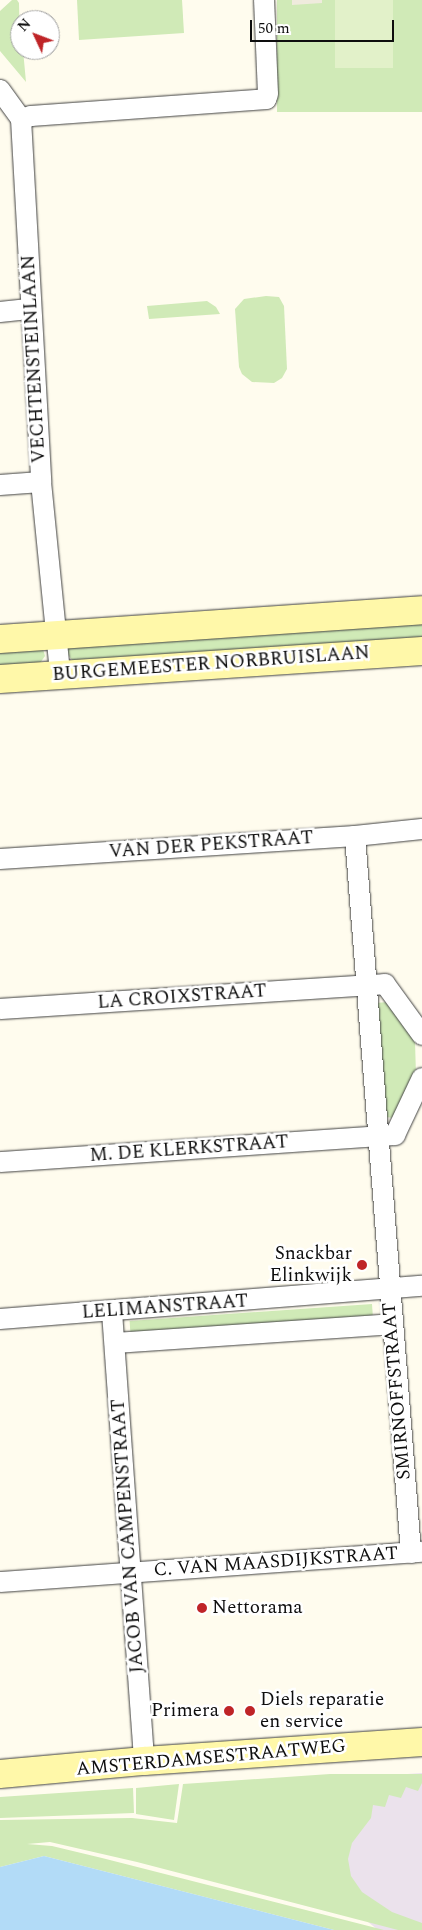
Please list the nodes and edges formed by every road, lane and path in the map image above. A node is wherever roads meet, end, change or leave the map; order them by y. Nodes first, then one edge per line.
1 (264, 0) edge
2 (0, 90) edge
3 (20, 119) junction
4 (31, 309) junction
5 (0, 312) edge
6 (41, 482) junction
7 (0, 485) edge
8 (422, 610) edge
9 (55, 635) junction
10 (0, 639) edge
11 (422, 651) edge
12 (60, 674) junction
13 (0, 679) edge
14 (422, 829) edge
15 (355, 836) junction
16 (0, 859) edge
17 (365, 984) junction
18 (0, 1010) edge
19 (422, 1035) edge
20 (422, 1078) edge
21 (377, 1136) junction
22 (0, 1162) edge
23 (422, 1286) edge
24 (389, 1289) junction
25 (112, 1312) junction
26 (0, 1319) edge
27 (391, 1324) junction
28 (115, 1343) junction
29 (416, 1552) edge
30 (130, 1572) junction
31 (0, 1582) edge
32 (422, 1742) edge
33 (144, 1761) junction
34 (0, 1774) edge

1 - 3 street
2 - 3 street
3 - 4 street, VECHTENSTEINLAAN
4 - 5 street
4 - 6 street, VECHTENSTEINLAAN
6 - 7 street
6 - 9 street, VECHTENSTEINLAAN
8 - 9 main road, BURGEMEESTER NORBRUISLAAN
9 - 10 main road, BURGEMEESTER NORBRUISLAAN
9 - 12 street, VECHTENSTEINLAAN
11 - 12 main road, BURGEMEESTER NORBRUISLAAN
12 - 13 main road, BURGEMEESTER NORBRUISLAAN
14 - 15 street, VAN DER PEKSTRAAT
15 - 16 street, VAN DER PEKSTRAAT
15 - 17 street, SMIRNOFFSTRAAT
17 - 18 street, LA CROIXSTRAAT
17 - 19 street, LA CROIXSTRAAT
17 - 21 street, SMIRNOFFSTRAAT
20 - 21 street, M. DE KLERKSTRAAT
21 - 22 street, M. DE KLERKSTRAAT
21 - 24 street, SMIRNOFFSTRAAT
23 - 24 street, LELIMANSTRAAT
24 - 25 street, LELIMANSTRAAT
24 - 27 street, SMIRNOFFSTRAAT
25 - 26 street, LELIMANSTRAAT
25 - 28 street, JACOB VAN CAMPENSTRAAT
27 - 28 street, LELIMANSTRAAT
27 - 29 street, SMIRNOFFSTRAAT
28 - 30 street, JACOB VAN CAMPENSTRAAT
29 - 30 street, C. VAN MAASDIJKSTRAAT
30 - 31 street, C. VAN MAASDIJKSTRAAT
30 - 33 street, JACOB VAN CAMPENSTRAAT
32 - 33 main road, AMSTERDAMSESTRAATWEG
33 - 34 main road, AMSTERDAMSESTRAATWEG

